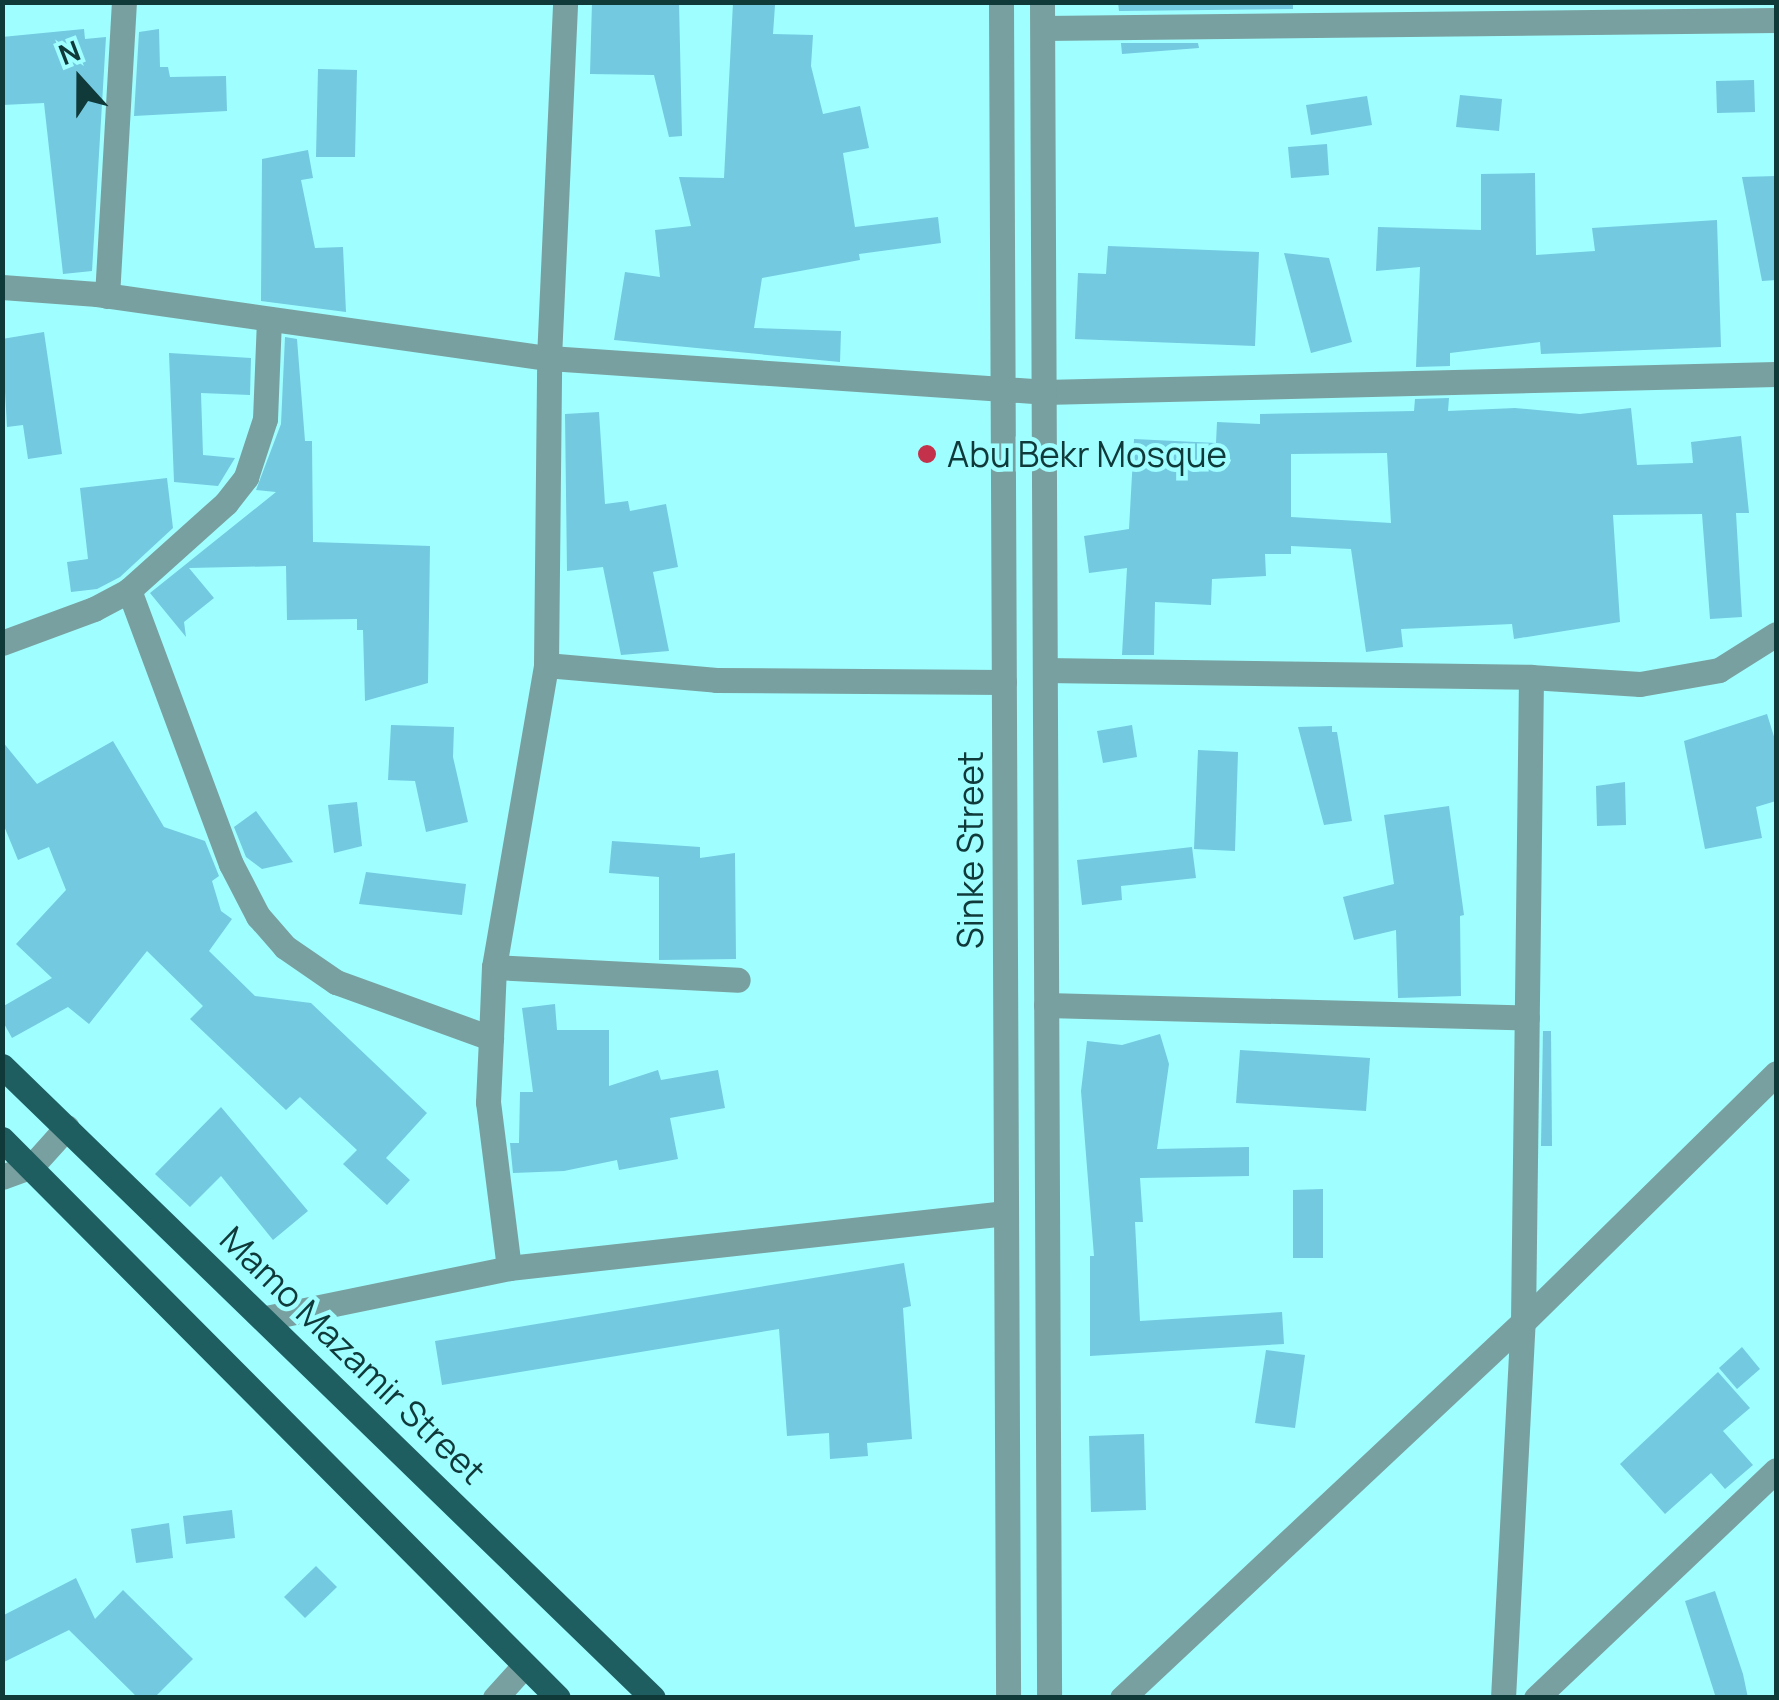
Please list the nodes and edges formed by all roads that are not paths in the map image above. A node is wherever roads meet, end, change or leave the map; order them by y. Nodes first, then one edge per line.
1 (124, 2) edge
2 (565, 2) edge
3 (1001, 2) edge
4 (1042, 15) edge
5 (1776, 20) edge
6 (2, 287) edge
7 (107, 296) junction
8 (270, 319) junction
9 (549, 358) junction
10 (1776, 374) edge
11 (1003, 390) junction
12 (1044, 392) junction
13 (129, 590) junction
14 (1776, 634) edge
15 (2, 642) edge
16 (546, 666) junction
17 (1045, 670) junction
18 (1531, 677) junction
19 (1004, 682) junction
20 (494, 967) junction
21 (738, 980) dead end
22 (1046, 1005) junction
23 (1527, 1018) junction
24 (491, 1038) junction
25 (2, 1066) edge
26 (1776, 1073) edge
27 (67, 1128) junction
28 (2, 1139) edge
29 (32, 1166) junction
30 (2, 1176) edge
31 (1006, 1213) junction
32 (509, 1268) junction
33 (266, 1318) junction
34 (1523, 1322) junction
35 (1776, 1470) edge
36 (523, 1667) junction
37 (496, 1698) edge
38 (558, 1698) edge
39 (653, 1698) edge
40 (1008, 1698) edge
41 (1049, 1698) edge
42 (1122, 1698) edge
43 (1503, 1698) edge
44 (1536, 1698) edge

1 - 7 street
2 - 9 street
3 - 11 street, Sinke Street
4 - 5 street
4 - 12 street
6 - 7 street
7 - 8 street
8 - 9 street
8 - 13 street
9 - 11 street
9 - 16 street
10 - 12 street
11 - 12 street
11 - 19 street, Sinke Street
12 - 17 street
13 - 15 street
13 - 24 street
14 - 18 street
16 - 19 street
16 - 20 street
17 - 18 street
17 - 22 street
18 - 23 street
19 - 31 street, Sinke Street
20 - 21 street
20 - 24 street
22 - 23 street
22 - 41 street
23 - 34 street
24 - 32 street
25 - 27 main road, Mamo Mazamir Street
26 - 34 street
27 - 29 street
27 - 33 main road, Mamo Mazamir Street
28 - 29 main road
29 - 30 street
29 - 36 main road
31 - 32 street
31 - 40 street, Sinke Street
32 - 33 street
33 - 39 main road, Mamo Mazamir Street
34 - 42 street
34 - 43 street
35 - 44 street
36 - 37 street
36 - 38 main road

